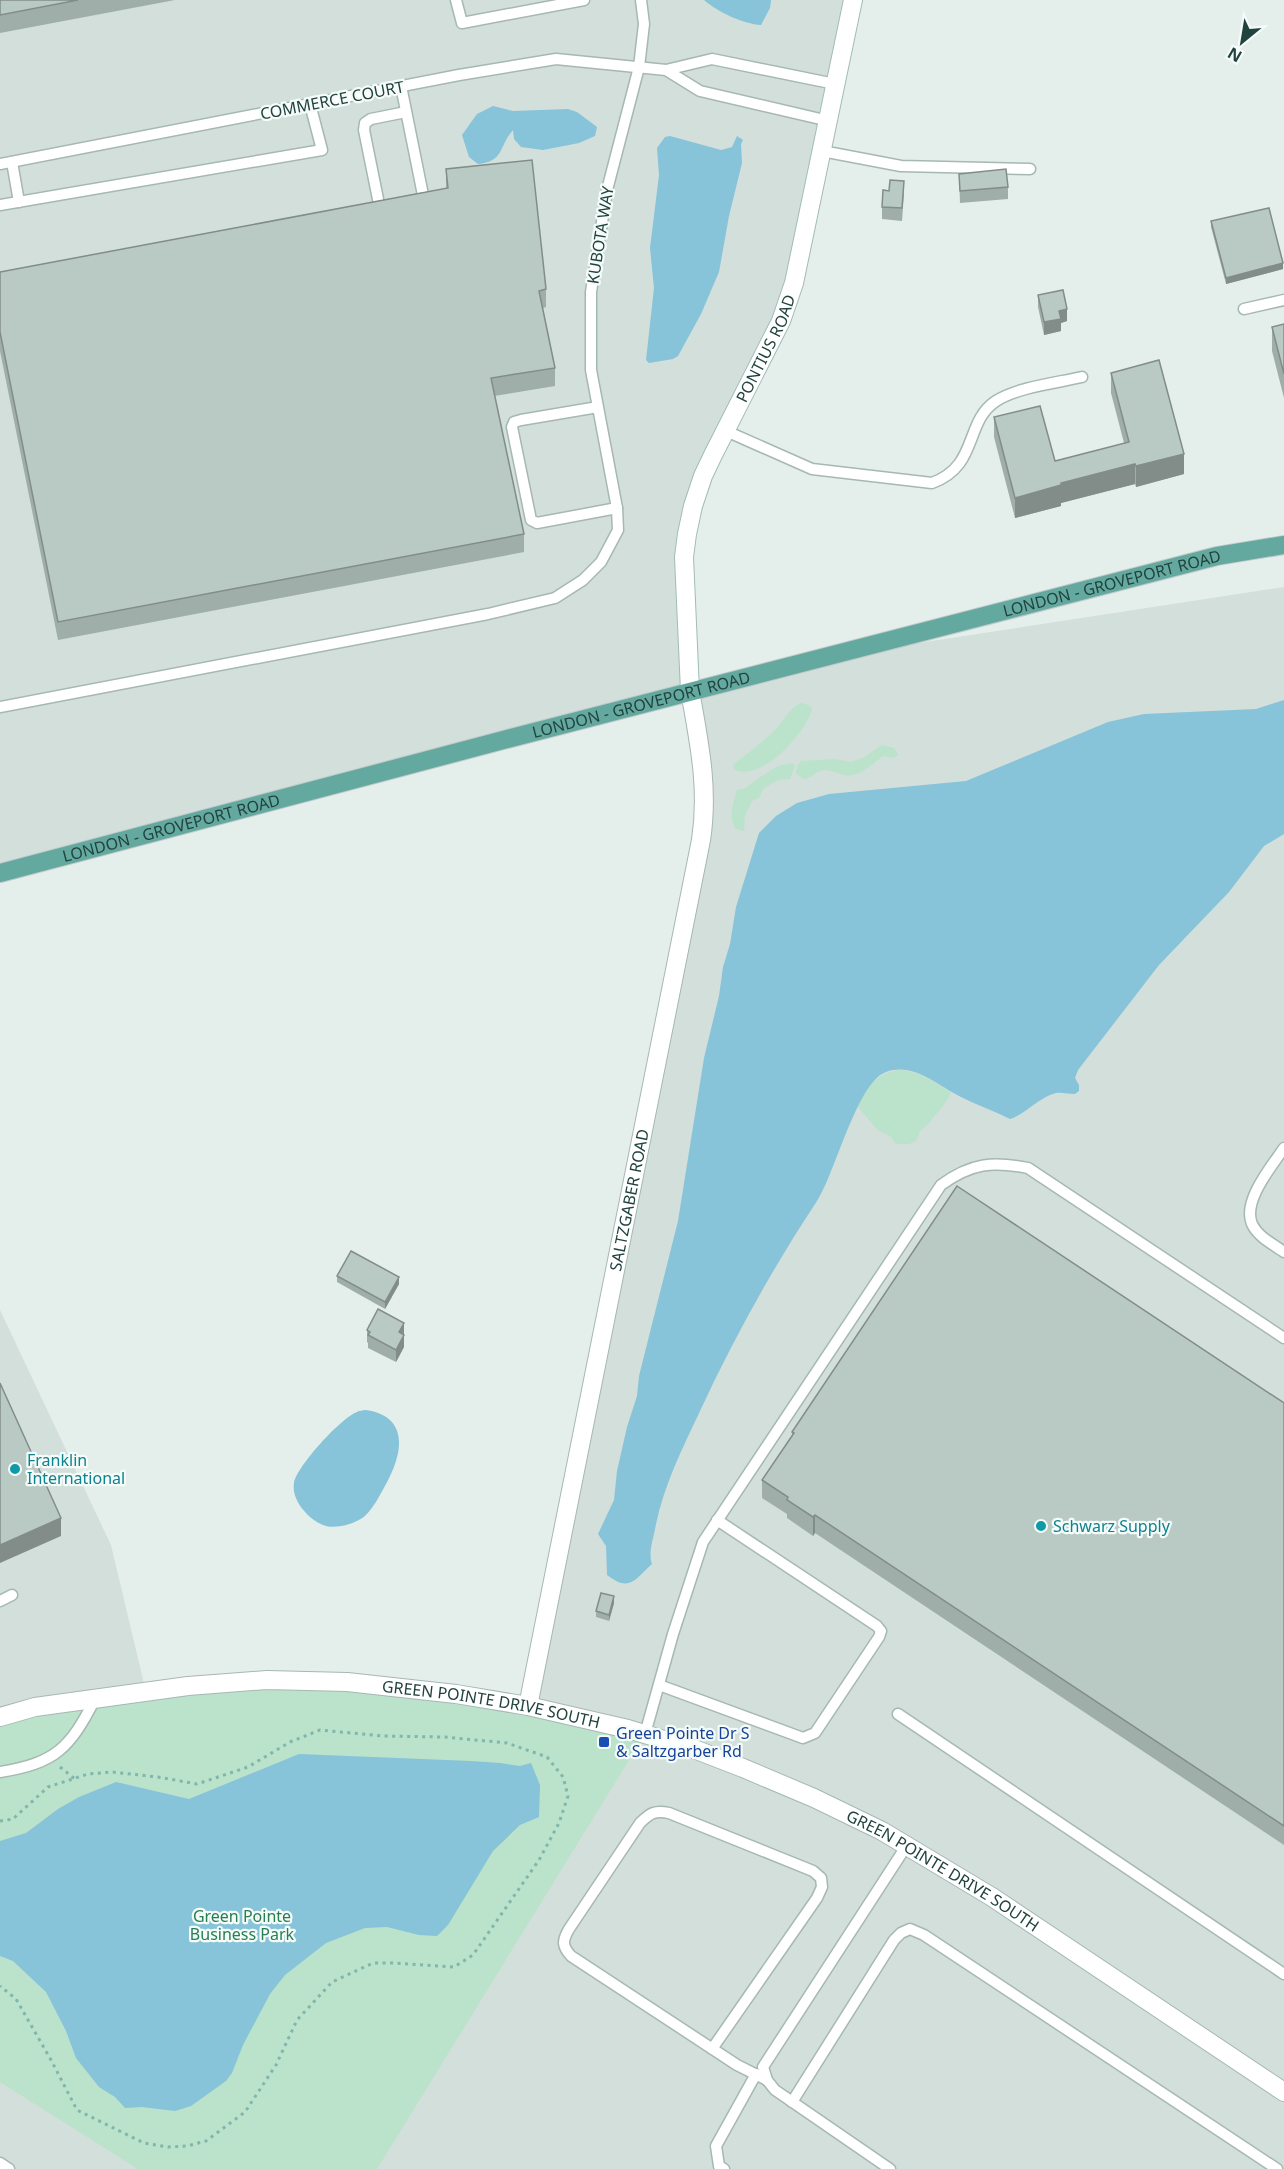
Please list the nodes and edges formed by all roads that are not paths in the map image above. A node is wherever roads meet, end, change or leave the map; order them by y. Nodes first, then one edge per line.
1 (456, 0) edge
2 (584, 0) edge
3 (641, 0) edge
4 (853, 0) edge
5 (639, 67) junction
6 (666, 70) junction
7 (835, 84) junction
8 (401, 86) junction
9 (310, 104) junction
10 (406, 112) junction
11 (829, 121) junction
12 (822, 151) junction
13 (12, 162) junction
14 (0, 164) edge
15 (1030, 169) dead end
16 (20, 202) junction
17 (0, 205) edge
18 (1284, 300) edge
19 (1244, 309) dead end
20 (1082, 377) dead end
21 (598, 407) junction
22 (726, 431) junction
23 (617, 508) junction
24 (1284, 545) edge
25 (690, 691) junction
26 (0, 707) edge
27 (0, 873) edge
28 (1284, 1148) edge
29 (1284, 1252) edge
30 (1284, 1338) edge
31 (717, 1520) junction
32 (12, 1595) dead end
33 (0, 1601) edge
34 (659, 1685) junction
35 (95, 1699) junction
36 (528, 1706) junction
37 (898, 1714) dead end
38 (0, 1717) edge
39 (645, 1734) junction
40 (0, 1772) edge
41 (907, 1845) junction
42 (1284, 1974) edge
43 (712, 2049) junction
44 (756, 2074) junction
45 (766, 2080) junction
46 (1284, 2092) edge
47 (792, 2102) junction
48 (0, 2163) edge
49 (9, 2169) edge
50 (724, 2169) edge
51 (890, 2169) edge
52 (1277, 2169) edge

1 - 2 lane
3 - 5 lane, KUBOTA WAY
4 - 7 street, PONTIUS ROAD
5 - 6 lane, COMMERCE COURT
5 - 8 lane, COMMERCE COURT
5 - 21 lane, KUBOTA WAY
6 - 7 lane, COMMERCE COURT
6 - 11 lane, COMMERCE COURT
7 - 11 street, PONTIUS ROAD
8 - 9 lane, COMMERCE COURT
8 - 10 lane
9 - 13 lane, COMMERCE COURT
9 - 16 lane
10 - 10 lane
11 - 12 street, PONTIUS ROAD
12 - 15 lane
12 - 22 street, PONTIUS ROAD
13 - 14 lane, COMMERCE COURT
13 - 16 lane
16 - 17 lane
18 - 19 lane
20 - 22 lane
21 - 23 lane, KUBOTA WAY
21 - 23 lane
22 - 25 street, PONTIUS ROAD
23 - 26 lane, KUBOTA WAY
24 - 25 main road, LONDON - GROVEPORT ROAD
25 - 27 main road, LONDON - GROVEPORT ROAD
25 - 36 street, SALTZGABER ROAD
28 - 29 lane
30 - 31 lane
31 - 34 lane
31 - 34 lane
32 - 33 lane
34 - 39 lane
35 - 36 street, GREEN POINTE DRIVE SOUTH
35 - 38 street, GREEN POINTE DRIVE SOUTH
35 - 40 lane
36 - 39 street, GREEN POINTE DRIVE SOUTH
37 - 42 lane
39 - 41 street, GREEN POINTE DRIVE SOUTH
41 - 45 lane
41 - 46 street, GREEN POINTE DRIVE SOUTH
43 - 43 lane
43 - 44 lane
44 - 45 lane
44 - 50 lane
45 - 47 lane
47 - 51 lane
47 - 52 lane
48 - 49 lane

